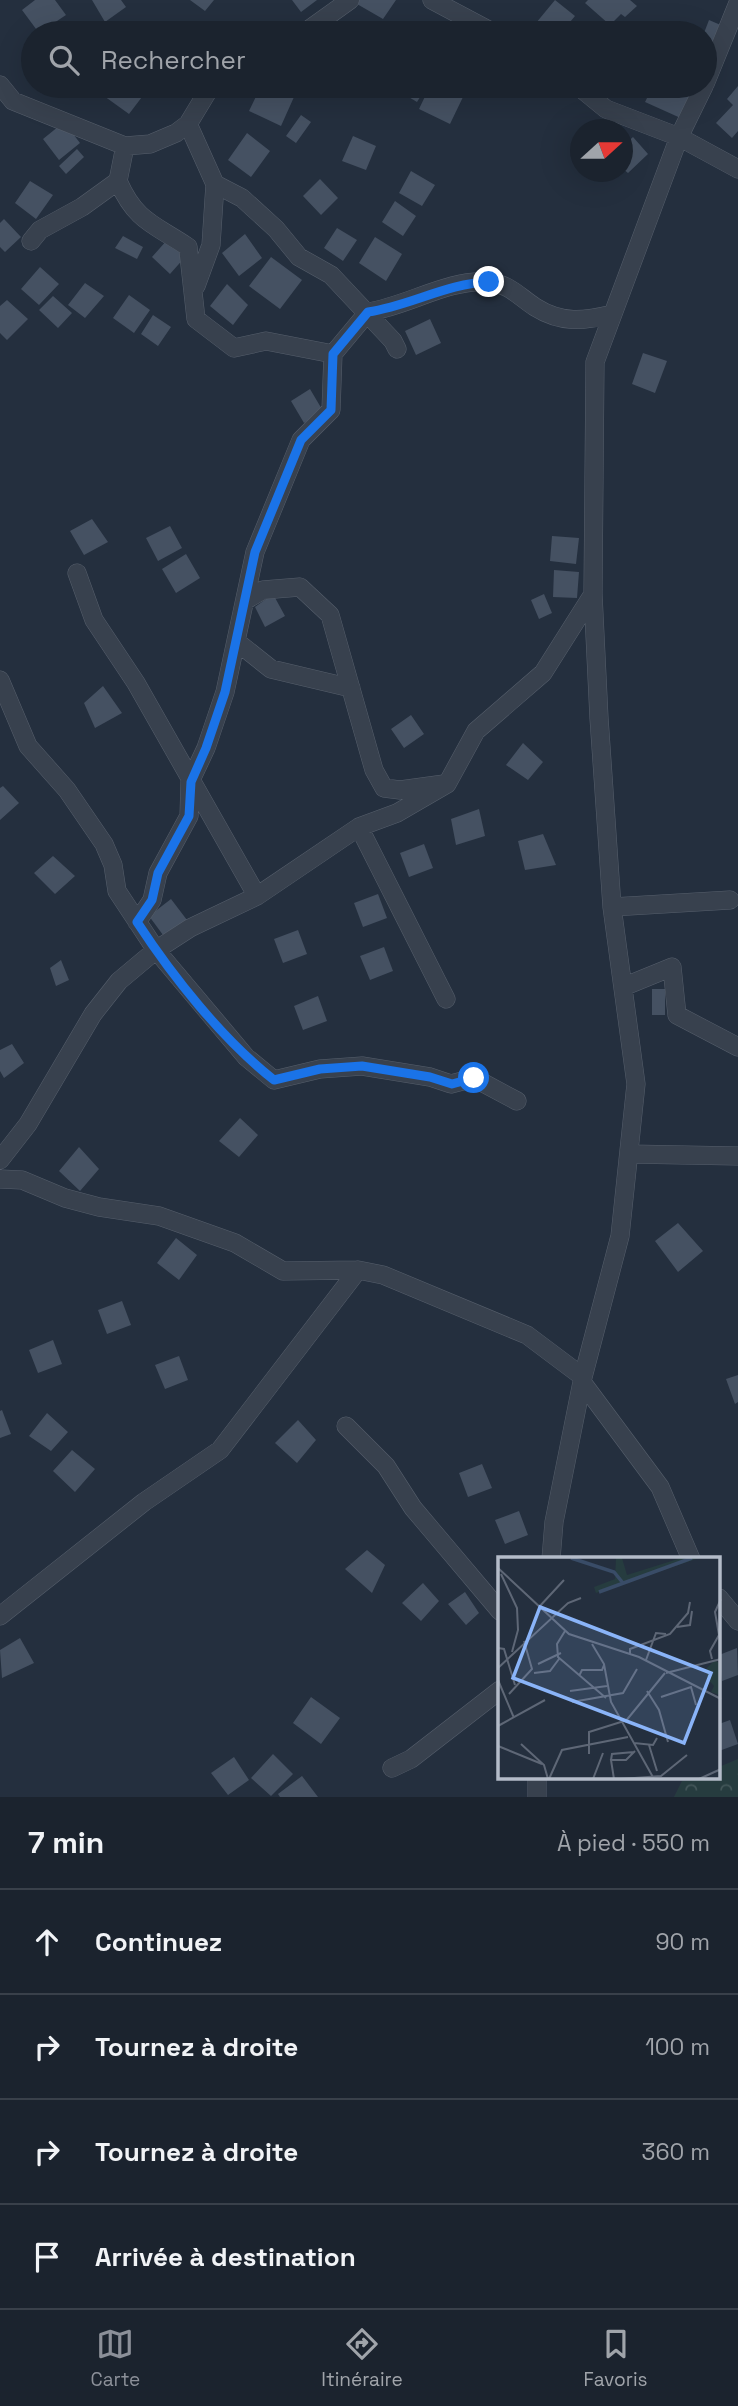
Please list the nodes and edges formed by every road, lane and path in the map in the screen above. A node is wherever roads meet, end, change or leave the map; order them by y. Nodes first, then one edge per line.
1 (350, 0) edge
2 (432, 0) edge
3 (738, 3) edge
4 (321, 21) edge
5 (471, 21) edge
6 (717, 54) edge
7 (0, 85) edge
8 (204, 98) edge
9 (592, 98) edge
10 (698, 98) edge
11 (188, 124) junction
12 (679, 137) junction
13 (125, 146) junction
14 (738, 169) edge
15 (118, 181) junction
16 (215, 184) junction
17 (31, 242) dead end
18 (193, 296) junction
19 (368, 312) junction
20 (613, 314) junction
21 (397, 349) dead end
22 (333, 354) junction
23 (77, 573) dead end
24 (593, 594) junction
25 (247, 600) junction
26 (595, 624) junction
27 (566, 636) junction
28 (237, 642) junction
29 (0, 680) edge
30 (351, 688) junction
31 (191, 782) junction
32 (447, 783) junction
33 (359, 827) junction
34 (257, 896) junction
35 (730, 900) dead end
36 (612, 907) junction
37 (137, 922) junction
38 (156, 950) junction
39 (623, 986) junction
40 (446, 999) dead end
41 (738, 1047) edge
42 (517, 1101) dead end
43 (629, 1154) junction
44 (738, 1156) edge
45 (0, 1160) edge
46 (0, 1179) edge
47 (358, 1270) junction
48 (582, 1379) junction
49 (346, 1426) dead end
50 (551, 1557) edge
51 (690, 1557) edge
52 (720, 1599) edge
53 (498, 1609) edge
54 (0, 1616) edge
55 (738, 1621) edge
56 (498, 1692) edge
57 (391, 1768) dead end

1 - 4 street
2 - 5 street
3 - 6 street
7 - 13 street
8 - 11 street
9 - 12 street
10 - 12 street
11 - 13 street
11 - 16 street
12 - 14 street
12 - 20 street
13 - 15 street
15 - 17 street
15 - 18 street
16 - 18 street
16 - 19 street
18 - 22 street
19 - 20 street
19 - 21 street
19 - 22 street
20 - 24 street
22 - 25 street
23 - 31 street
24 - 26 street
24 - 27 street
25 - 28 street
25 - 30 street
26 - 27 street
26 - 36 street
27 - 32 street
28 - 30 street
28 - 31 street
29 - 37 street
30 - 32 street
31 - 34 street
31 - 37 street
32 - 33 street
33 - 34 street
33 - 40 street
34 - 38 street
35 - 36 street
36 - 39 street
37 - 38 street
38 - 42 street
38 - 45 street
39 - 41 street
39 - 43 street
43 - 44 street
43 - 48 street
46 - 47 street
47 - 48 street
47 - 54 street
48 - 50 street
48 - 51 street
49 - 53 street
52 - 55 street
56 - 57 street

